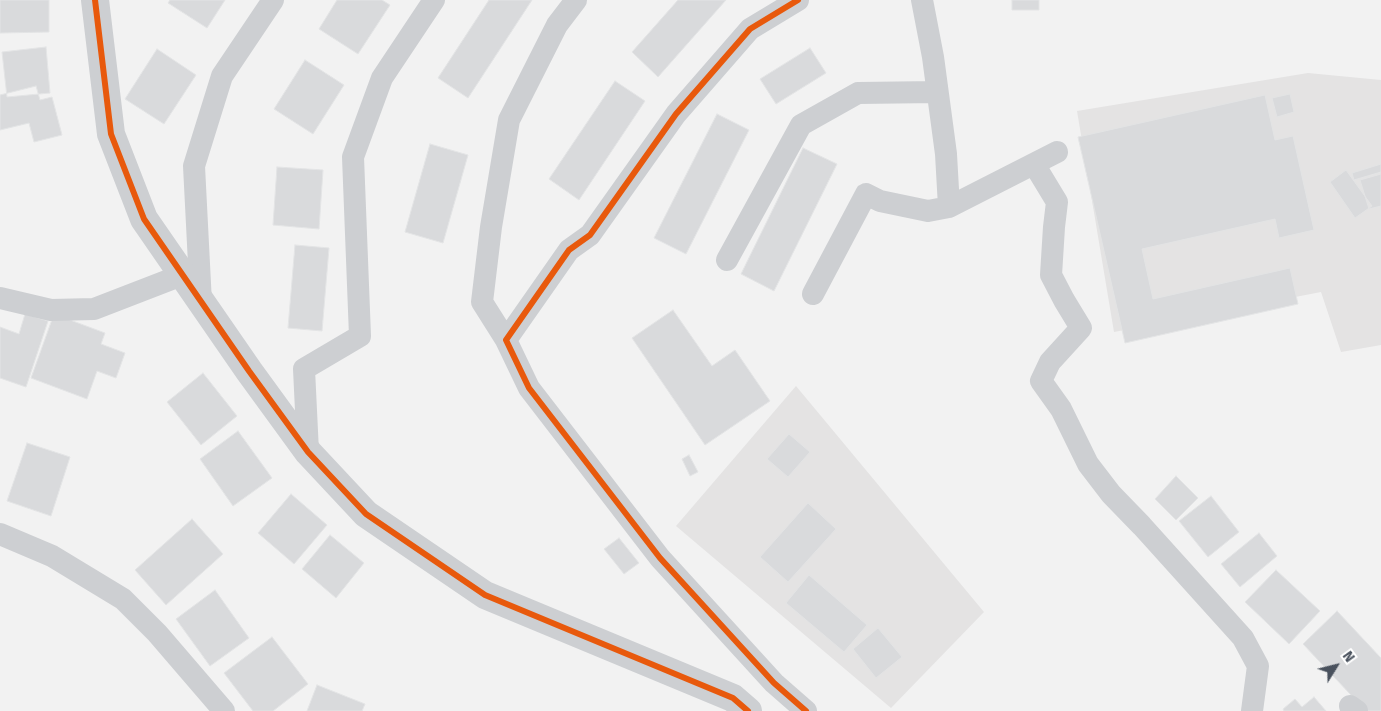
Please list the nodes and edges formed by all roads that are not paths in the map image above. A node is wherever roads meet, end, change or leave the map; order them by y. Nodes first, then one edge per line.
1 (96, 0) edge
2 (273, 0) edge
3 (434, 0) edge
4 (576, 0) edge
5 (798, 0) edge
6 (922, 0) edge
7 (937, 92) junction
8 (1057, 152) dead end
9 (1034, 164) junction
10 (949, 207) junction
11 (727, 260) dead end
12 (182, 274) junction
13 (813, 294) dead end
14 (0, 298) edge
15 (201, 303) junction
16 (506, 340) junction
17 (308, 452) junction
18 (0, 534) edge
19 (224, 711) edge
20 (748, 711) edge
21 (806, 711) edge
22 (1252, 711) edge

1 - 12 street
2 - 15 street
3 - 17 street
4 - 16 street
5 - 16 street
6 - 7 street
7 - 10 street
7 - 11 street
8 - 9 street
9 - 10 street
9 - 22 street
10 - 13 street
12 - 14 street
12 - 15 street
15 - 17 street
16 - 21 street
17 - 20 street
18 - 19 street

